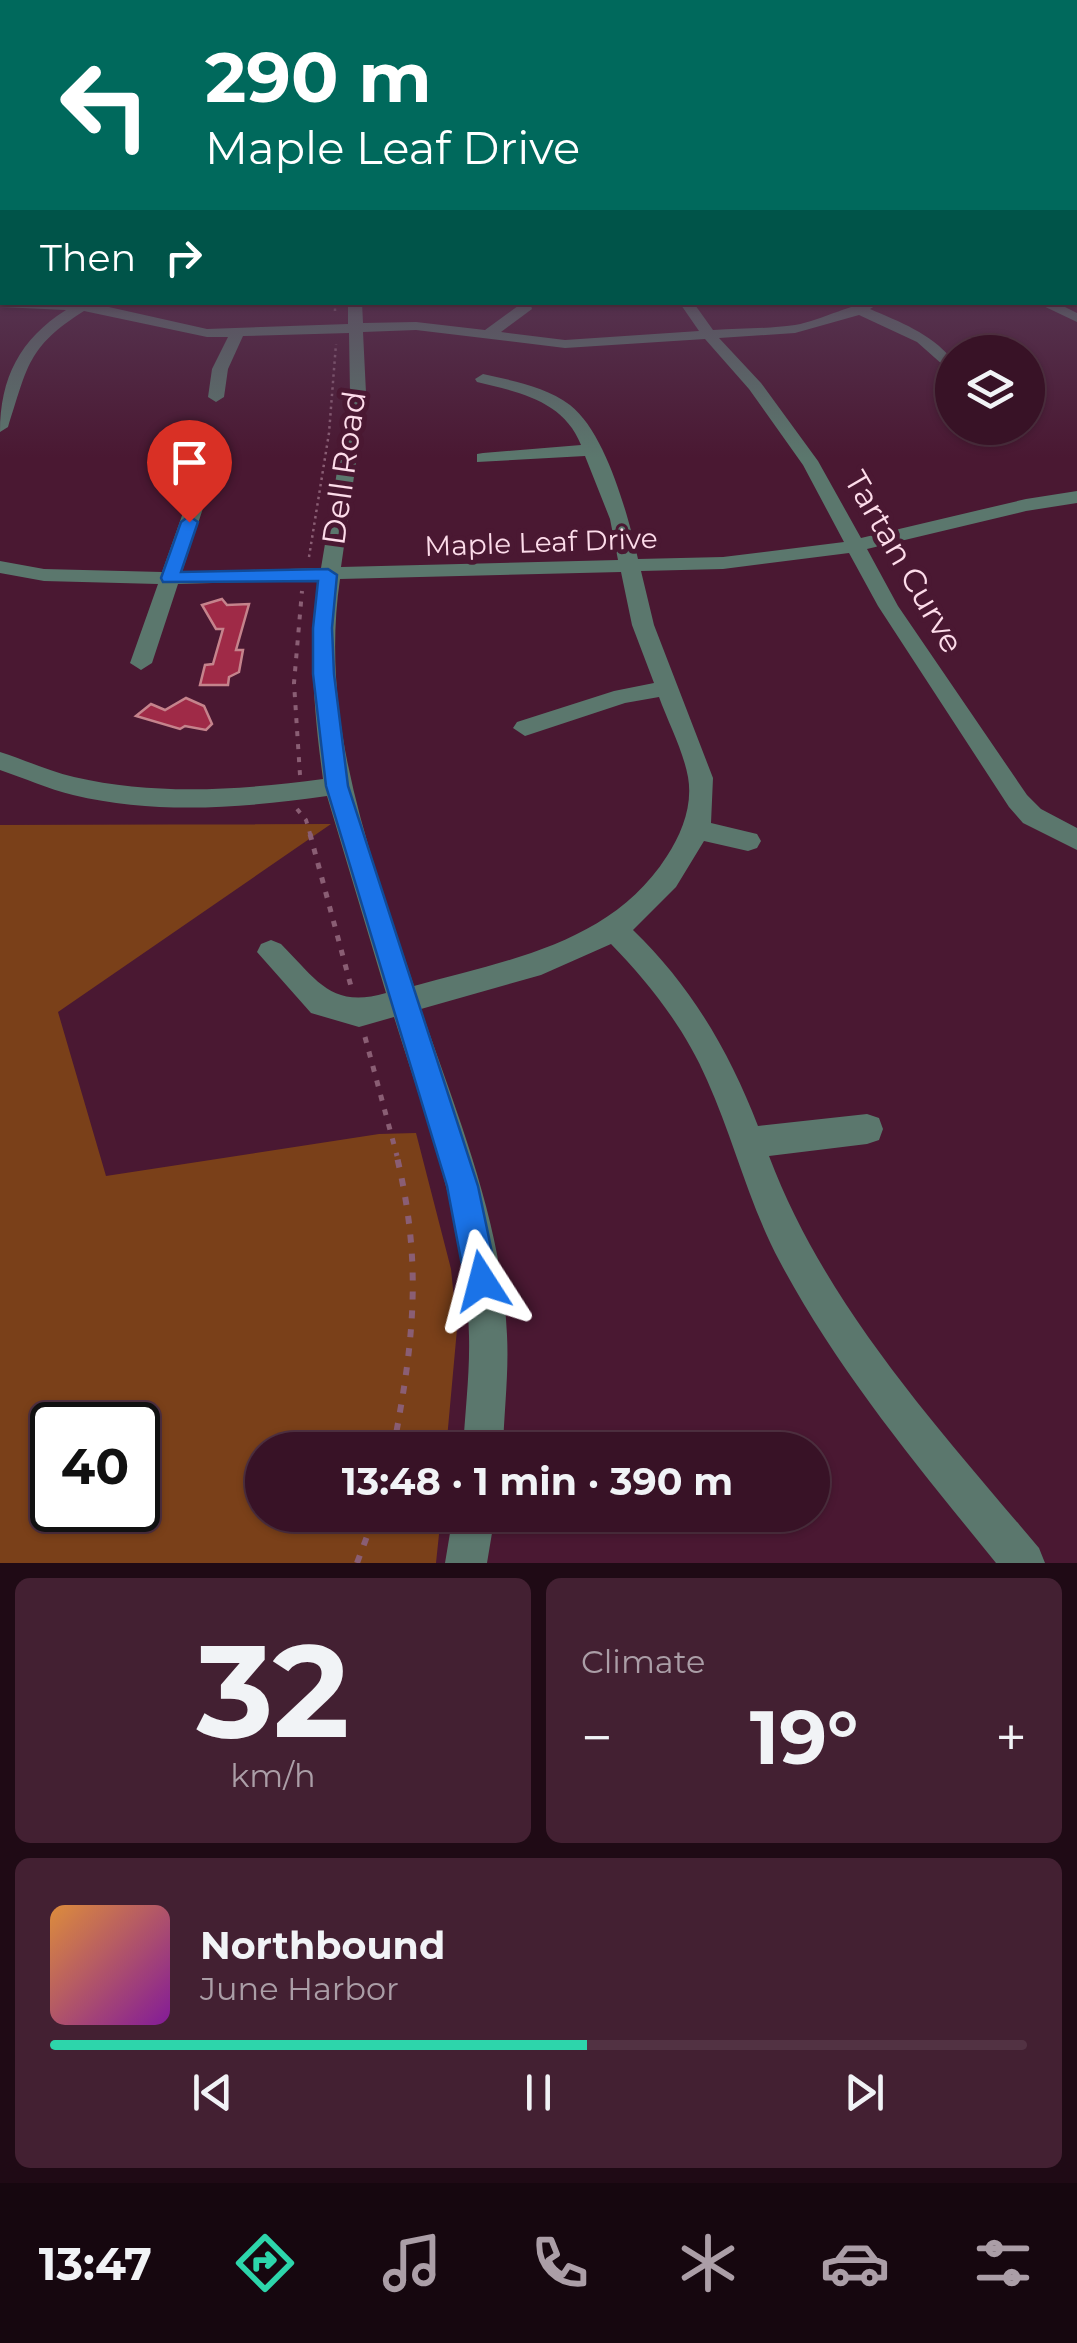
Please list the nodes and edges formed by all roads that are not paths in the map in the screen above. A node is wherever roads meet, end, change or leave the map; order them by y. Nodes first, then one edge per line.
1 (73, 312) edge
2 (108, 312) edge
3 (519, 312) edge
4 (693, 312) edge
5 (852, 312) edge
6 (863, 312) edge
7 (356, 316) edge
8 (237, 334) junction
9 (489, 334) junction
10 (710, 336) junction
11 (935, 350) edge
12 (483, 378) dead end
13 (216, 397) dead end
14 (0, 428) edge
15 (591, 450) junction
16 (482, 458) dead end
17 (199, 493) dead end
18 (1077, 497) edge
19 (855, 544) junction
20 (0, 567) edge
21 (627, 568) junction
22 (328, 575) junction
23 (170, 578) junction
24 (140, 663) dead end
25 (668, 688) junction
26 (525, 728) dead end
27 (0, 761) edge
28 (337, 786) junction
29 (697, 830) junction
30 (1077, 840) edge
31 (748, 841) dead end
32 (616, 930) junction
33 (271, 952) dead end
34 (402, 1001) junction
35 (867, 1129) dead end
36 (746, 1143) junction
37 (484, 1432) edge
38 (471, 1532) edge
39 (466, 1563) edge
40 (1024, 1563) edge

1 - 14 street
2 - 8 street
3 - 9 street
4 - 10 street, Tartan Curve
5 - 10 street
6 - 11 street
7 - 8 street
7 - 9 street
7 - 22 street, Dell Road
8 - 13 street
9 - 10 street
10 - 19 street, Tartan Curve
12 - 15 street
15 - 16 street
15 - 21 street
17 - 23 street
18 - 19 street, Maple Leaf Drive
19 - 21 street, Maple Leaf Drive
19 - 30 street, Tartan Curve
20 - 23 street, Maple Leaf Drive
21 - 22 street, Maple Leaf Drive
21 - 25 street
22 - 23 street, Maple Leaf Drive
22 - 28 street, Dell Road
23 - 24 street
25 - 26 street
25 - 29 street
27 - 28 street
28 - 34 street, Dell Road
29 - 31 street
29 - 32 street
32 - 34 street
32 - 36 street
33 - 34 street
34 - 37 street, Dell Road
35 - 36 street
36 - 40 street
38 - 39 street

